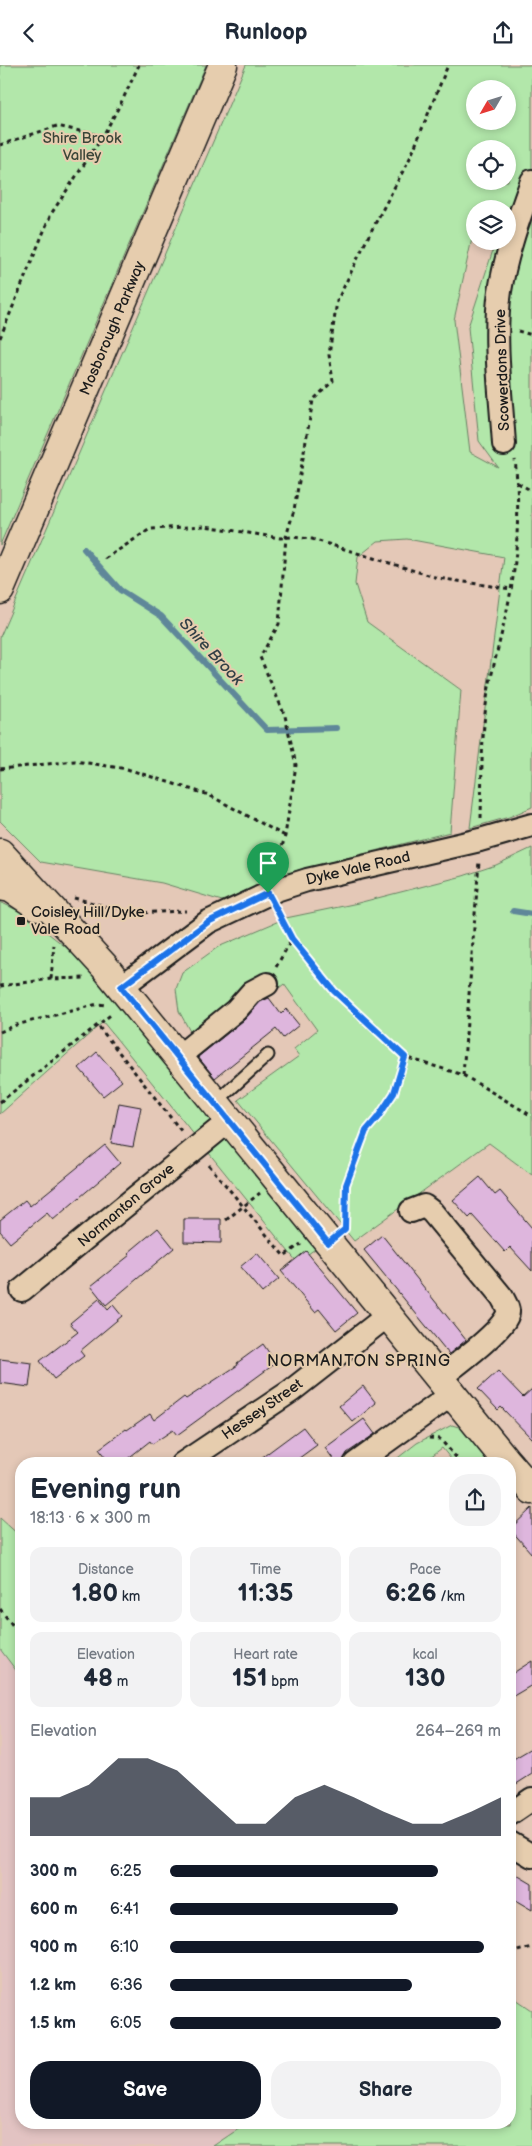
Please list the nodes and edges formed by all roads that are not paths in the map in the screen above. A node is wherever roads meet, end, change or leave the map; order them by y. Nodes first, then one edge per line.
1 (223, 65) edge
2 (532, 181) edge
3 (509, 450) road end
4 (0, 590) edge
5 (532, 825) edge
6 (0, 853) edge
7 (0, 886) edge
8 (62, 905) junction
9 (267, 984) road end
10 (124, 997) junction
11 (268, 1055) dead end
12 (178, 1057) junction
13 (222, 1112) junction
14 (411, 1211) dead end
15 (22, 1291) dead end
16 (387, 1316) junction
17 (445, 1387) junction
18 (192, 1457) edge
19 (365, 1457) edge
20 (502, 1457) edge
21 (516, 1473) edge
22 (532, 1490) edge
23 (532, 1799) edge
24 (516, 1810) edge
25 (516, 1847) edge
26 (532, 1856) edge

1 - 4 main road, Mosborough Parkway
2 - 3 street, Scowerdons Drive
5 - 10 street, Dyke Vale Road
6 - 8 main road
7 - 8 main road
8 - 10 main road
9 - 12 street
10 - 12 main road
11 - 13 lane
12 - 13 main road
13 - 15 street, Normanton Grove
13 - 16 main road
14 - 17 street
16 - 17 main road
16 - 18 street, Hessey Street
17 - 19 street
17 - 20 main road
21 - 22 main road
23 - 24 street
25 - 26 street

